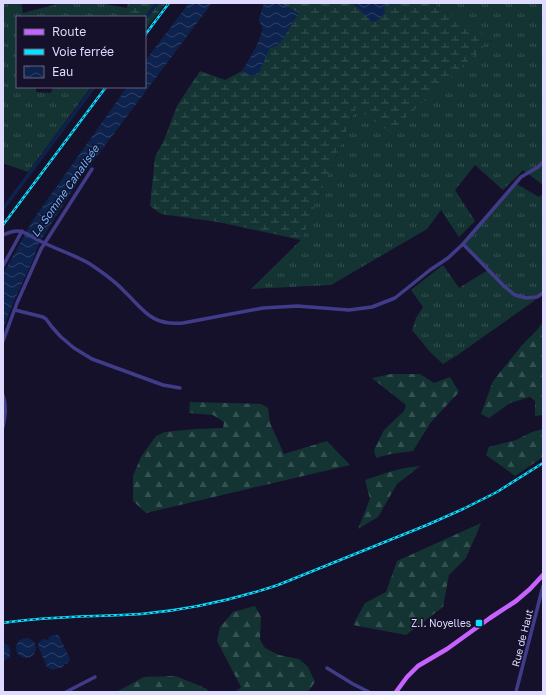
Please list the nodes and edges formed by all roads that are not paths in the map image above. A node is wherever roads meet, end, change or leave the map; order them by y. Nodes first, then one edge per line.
1 (543, 162) edge
2 (92, 169) dead end
3 (23, 232) junction
4 (3, 235) edge
5 (44, 243) junction
6 (463, 244) junction
7 (3, 266) edge
8 (543, 293) edge
9 (15, 310) junction
10 (3, 341) edge
11 (180, 388) dead end
12 (3, 395) edge
13 (3, 427) edge
14 (543, 576) edge
15 (538, 581) junction
16 (543, 587) edge
17 (327, 668) dead end
18 (95, 677) dead end
19 (363, 691) edge
20 (66, 692) edge
21 (369, 692) edge
22 (396, 692) edge
23 (516, 692) edge

1 - 6 street
2 - 5 street
3 - 4 street
3 - 5 street
3 - 7 street
5 - 6 street
5 - 9 street
6 - 8 street
9 - 10 street
9 - 11 street
12 - 13 street
14 - 15 main road
15 - 16 street, Rue de Haut
15 - 22 main road
16 - 23 street, Rue de Haut
17 - 19 street
18 - 20 street
19 - 21 street

